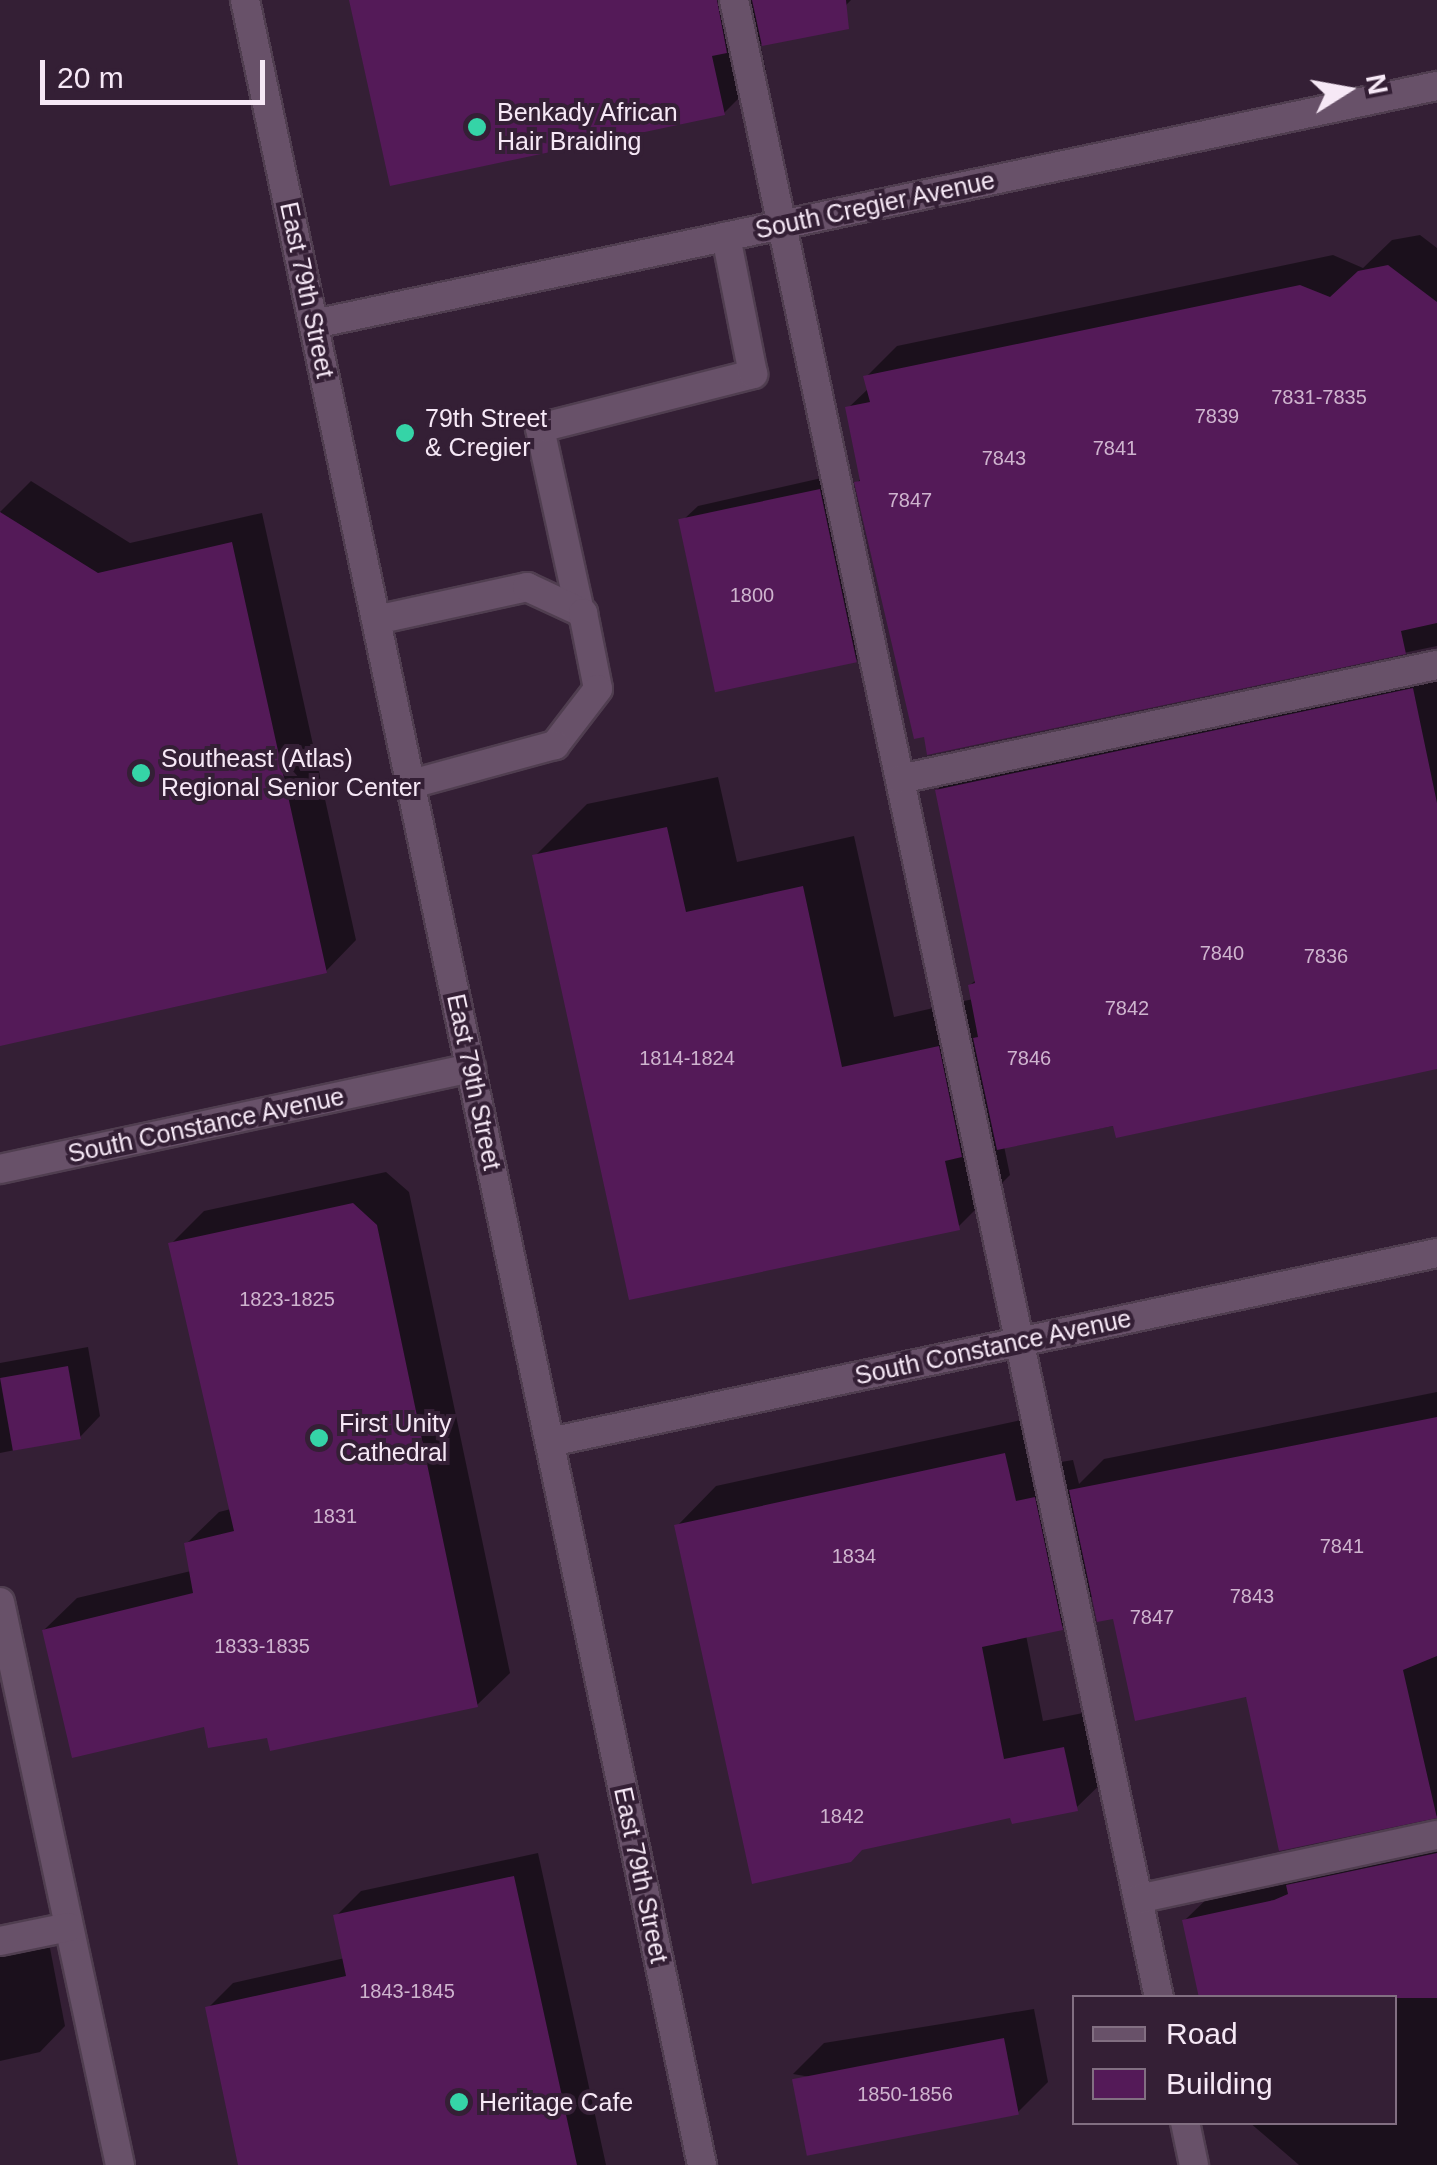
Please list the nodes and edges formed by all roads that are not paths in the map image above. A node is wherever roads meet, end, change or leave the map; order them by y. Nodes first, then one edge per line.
1 (245, 0) edge
2 (734, 0) edge
3 (1437, 86) edge
4 (782, 225) junction
5 (726, 237) junction
6 (314, 324) junction
7 (580, 612) junction
8 (376, 620) junction
9 (1437, 665) edge
10 (900, 779) junction
11 (410, 784) junction
12 (471, 1068) junction
13 (0, 1169) edge
14 (1437, 1253) edge
15 (1019, 1342) junction
16 (550, 1442) junction
17 (0, 1602) edge
18 (1437, 1835) edge
19 (1138, 1899) junction
20 (69, 1927) junction
21 (0, 1941) edge
22 (1158, 1995) edge
23 (1186, 2125) edge
24 (120, 2165) edge
25 (702, 2165) edge
26 (1194, 2165) edge

1 - 6 street, East 79th Street
2 - 4 street
3 - 4 street, South Cregier Avenue
4 - 5 street, South Cregier Avenue
4 - 10 street
5 - 6 street, South Cregier Avenue
5 - 7 street
6 - 8 street, East 79th Street
7 - 8 street
7 - 11 street
8 - 11 street, East 79th Street
9 - 10 street
10 - 15 street
11 - 12 street, East 79th Street
12 - 13 street, South Constance Avenue
12 - 16 street, East 79th Street
14 - 15 street, South Constance Avenue
15 - 16 street, South Constance Avenue
15 - 19 street
16 - 25 street, East 79th Street
17 - 20 street
18 - 19 street
19 - 22 street
20 - 21 street
20 - 24 street
23 - 26 street

